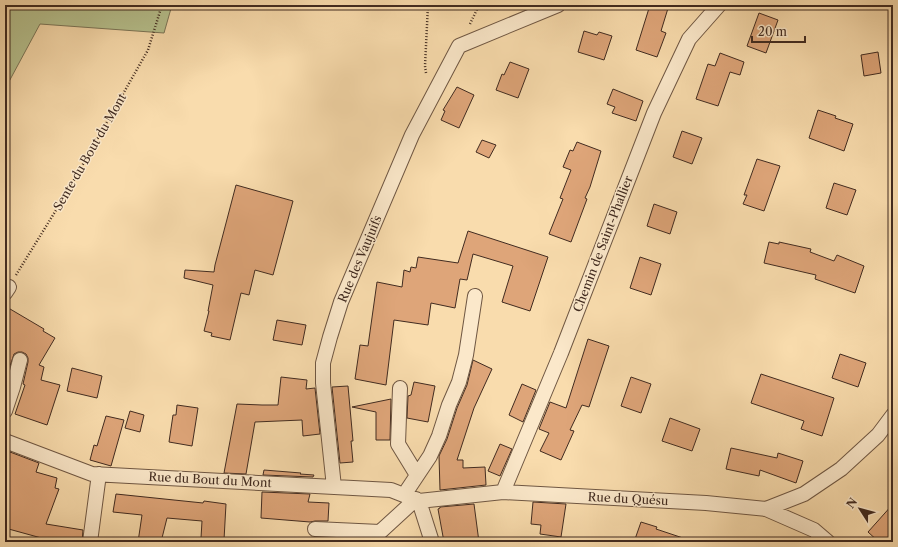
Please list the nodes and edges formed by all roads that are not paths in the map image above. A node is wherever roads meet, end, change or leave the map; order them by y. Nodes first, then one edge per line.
1 (558, 5) edge
2 (719, 5) edge
3 (475, 296) dead end
4 (20, 360) dead end
5 (400, 388) dead end
6 (5, 411) edge
7 (893, 416) edge
8 (5, 441) edge
9 (99, 474) junction
10 (417, 475) junction
11 (334, 487) junction
12 (503, 492) junction
13 (413, 498) junction
14 (766, 509) junction
15 (315, 529) dead end
16 (90, 542) edge
17 (432, 542) edge
18 (828, 542) edge

1 - 11 street, Rue des Vaujuifs
2 - 12 street, Chemin de Saint-Phallier
3 - 10 street
4 - 6 street
5 - 10 street
7 - 14 street
8 - 9 street, Rue du Bout du Mont
9 - 11 street, Rue du Bout du Mont
9 - 16 street
10 - 13 street
11 - 13 street, Rue du Bout du Mont
12 - 13 street, Rue du Quésu
12 - 14 street, Rue du Quésu
13 - 15 street
13 - 17 street
14 - 18 street, Rue du Quésu

